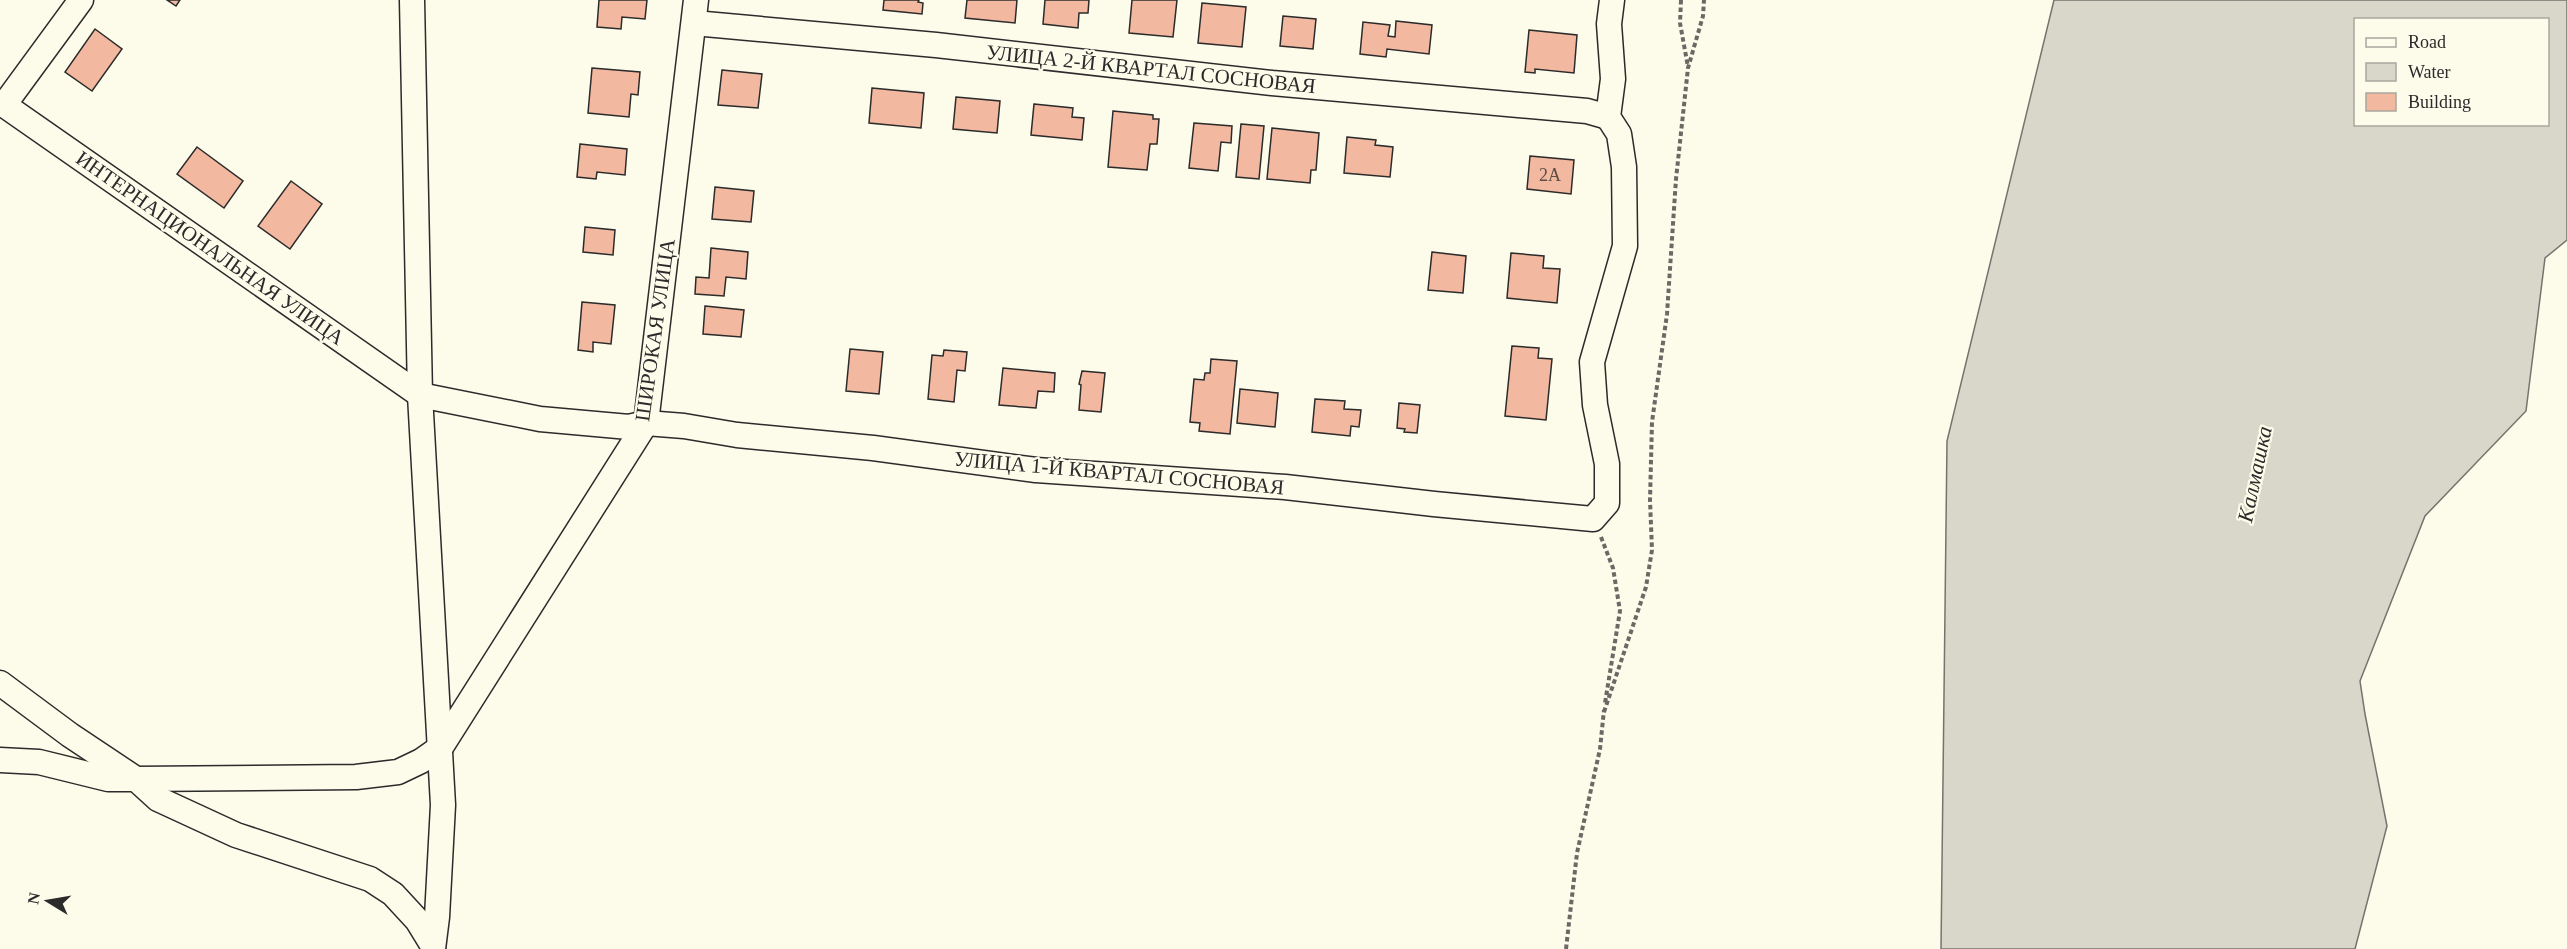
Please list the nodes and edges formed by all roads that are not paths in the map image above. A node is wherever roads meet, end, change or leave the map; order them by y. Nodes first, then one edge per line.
1 (81, 0) edge
2 (412, 0) edge
3 (1612, 0) edge
4 (695, 12) edge
5 (2, 104) edge
6 (1608, 117) junction
7 (420, 395) junction
8 (646, 423) junction
9 (0, 683) edge
10 (441, 747) junction
11 (0, 760) edge
12 (136, 778) junction
13 (433, 948) edge

1 - 5 street
2 - 7 street
3 - 6 street
4 - 6 street, УЛИЦА 2-Й КВАРТАЛ СОСНОВАЯ
4 - 8 street, ШИРОКАЯ УЛИЦА
5 - 7 street, ИНТЕРНАЦИОНАЛЬНАЯ УЛИЦА
6 - 8 street, УЛИЦА 1-Й КВАРТАЛ СОСНОВАЯ
7 - 8 street, УЛИЦА 1-Й КВАРТАЛ СОСНОВАЯ
7 - 10 street
8 - 10 street, ШИРОКАЯ УЛИЦА
9 - 12 street
10 - 12 street
10 - 13 street
11 - 12 street
12 - 13 street

